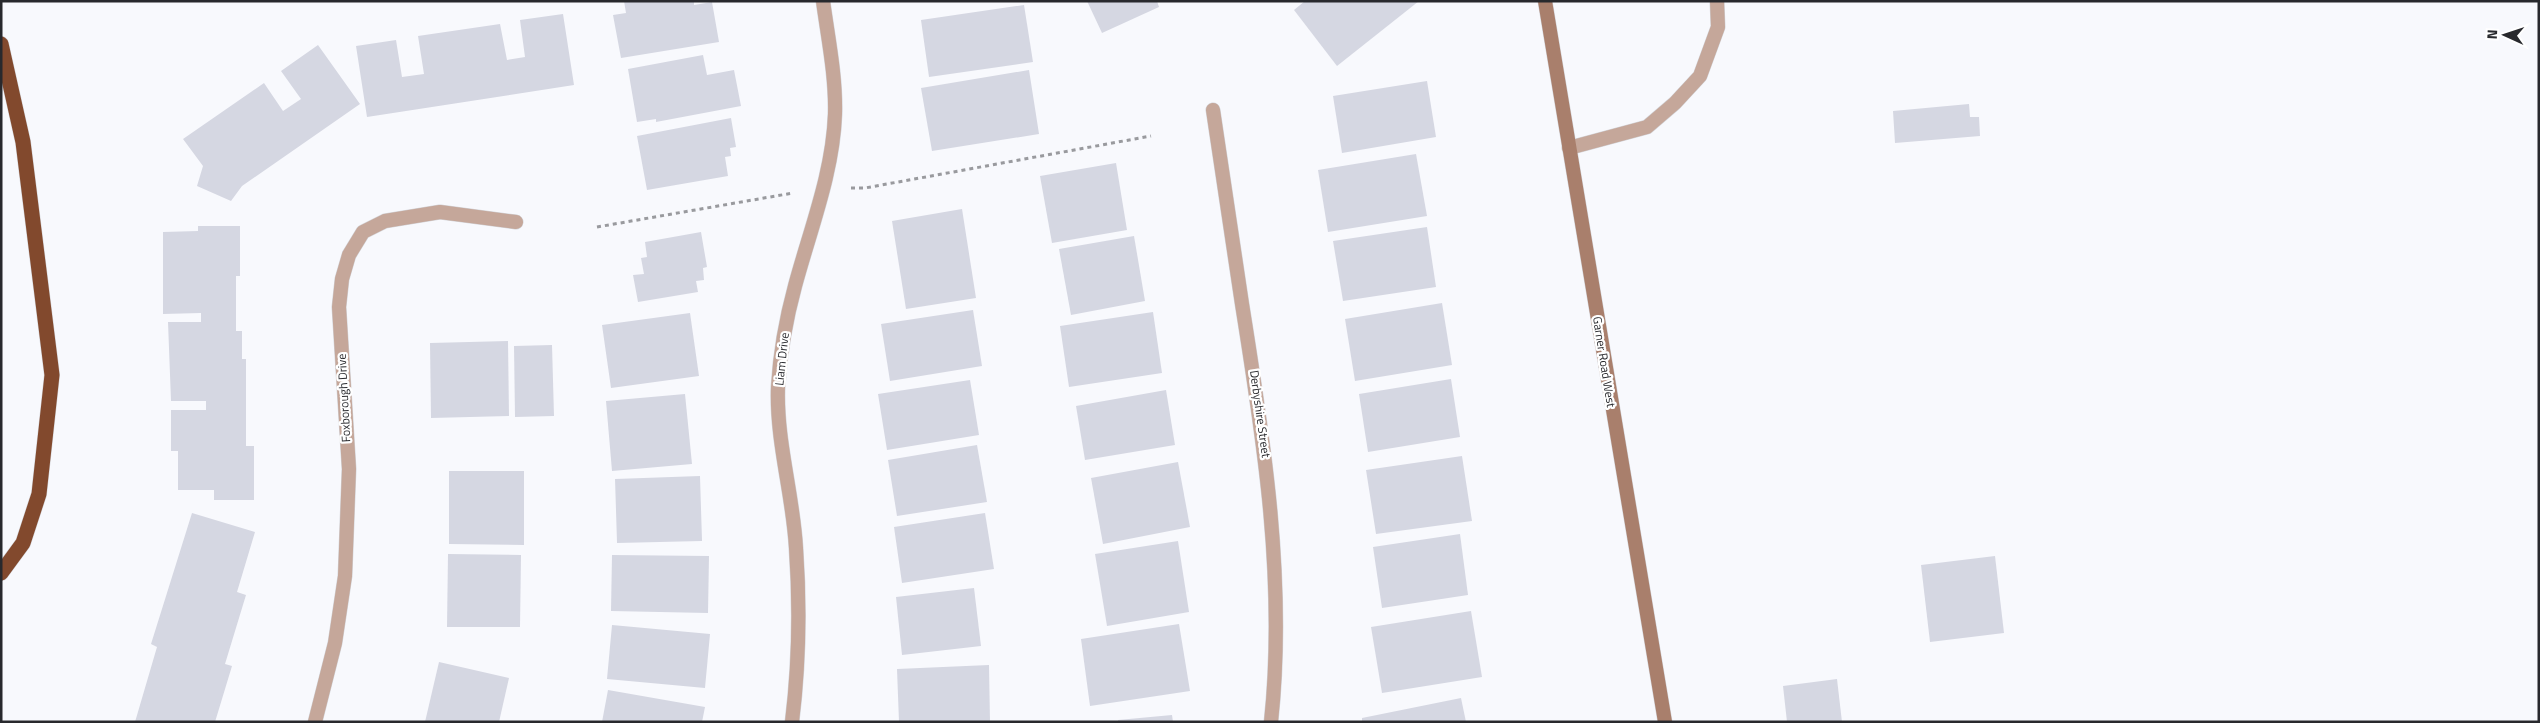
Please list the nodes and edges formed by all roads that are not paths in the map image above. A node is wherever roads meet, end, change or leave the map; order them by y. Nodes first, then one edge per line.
1 (823, 1) edge
2 (1546, 1) edge
3 (1717, 1) edge
4 (1, 44) edge
5 (1213, 110) dead end
6 (1569, 148) junction
7 (516, 222) dead end
8 (1, 573) edge
9 (315, 722) edge
10 (792, 722) edge
11 (1271, 722) edge
12 (1665, 722) edge

1 - 10 street, Liam Drive
2 - 6 main road, Garner Road West
3 - 6 street
4 - 8 highway
5 - 11 street, Derbyshire Street
6 - 12 main road, Garner Road West
7 - 9 street, Foxborough Drive

